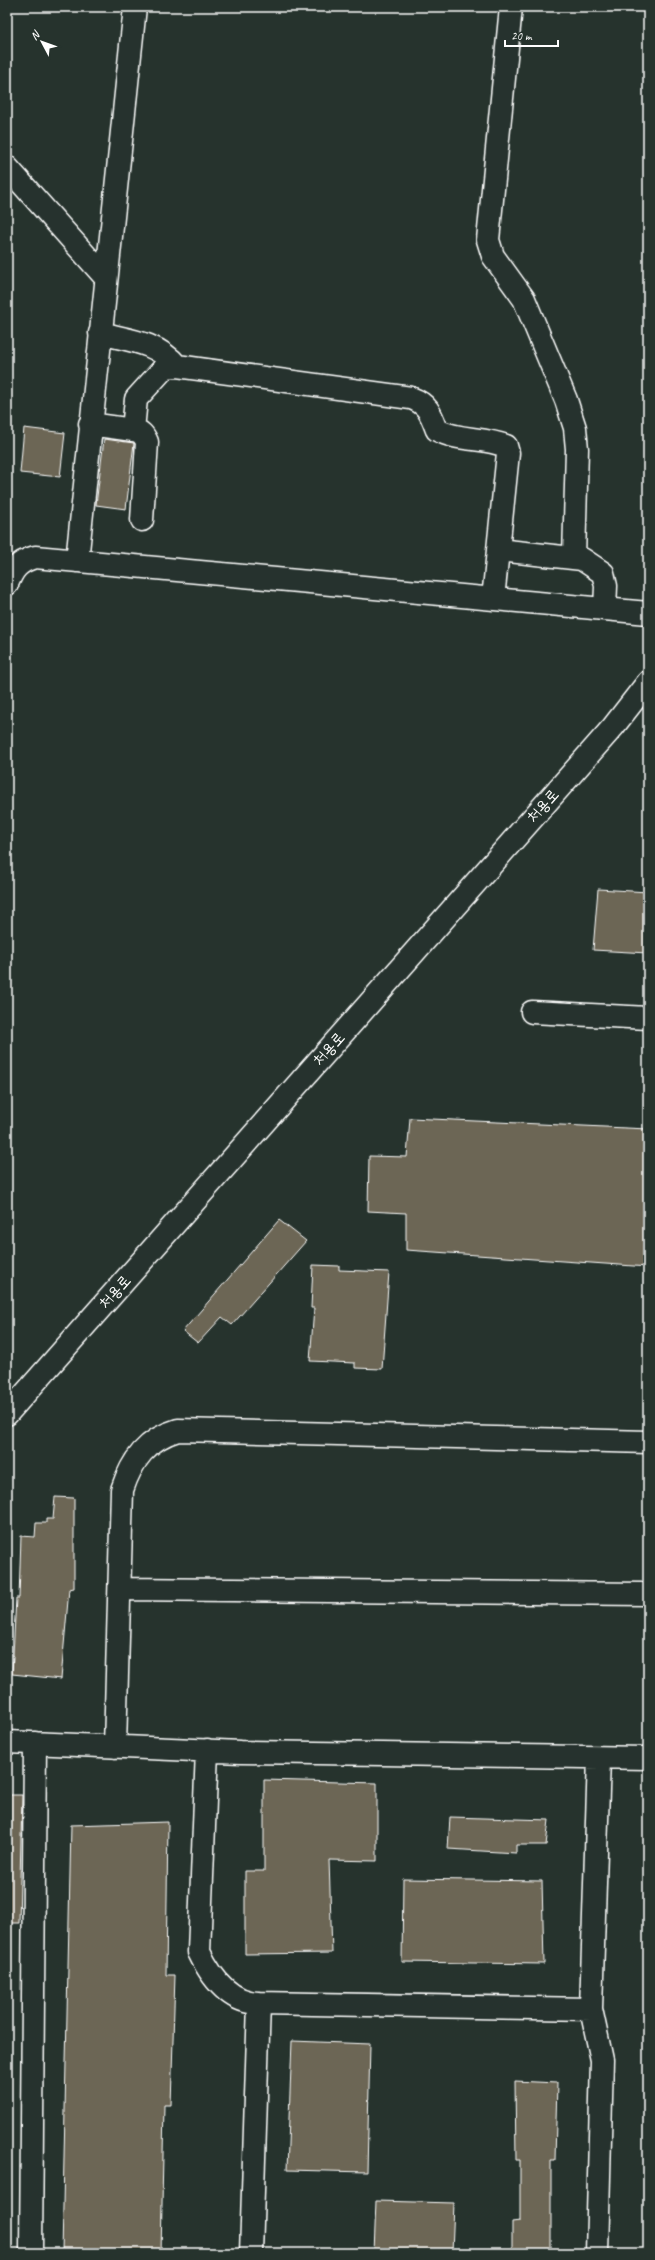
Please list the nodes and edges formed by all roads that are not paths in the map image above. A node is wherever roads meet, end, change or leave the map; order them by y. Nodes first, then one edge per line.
1 (135, 7) edge
2 (511, 7) edge
3 (7, 168) edge
4 (105, 277) junction
5 (100, 333) junction
6 (177, 366) junction
7 (90, 424) junction
8 (133, 430) junction
9 (142, 520) dead end
10 (498, 550) junction
11 (574, 558) junction
12 (77, 561) junction
13 (10, 577) edge
14 (493, 599) junction
15 (605, 609) junction
16 (648, 613) edge
17 (648, 682) edge
18 (532, 1012) dead end
19 (648, 1018) edge
20 (7, 1414) edge
21 (648, 1442) edge
22 (120, 1589) junction
23 (648, 1594) edge
24 (7, 1742) edge
25 (35, 1743) junction
26 (115, 1747) junction
27 (207, 1750) junction
28 (599, 1758) junction
29 (648, 1758) edge
30 (259, 2004) junction
31 (591, 2010) junction
32 (31, 2253) edge
33 (251, 2253) edge
34 (597, 2253) edge

1 - 4 street
2 - 11 street
3 - 4 street
4 - 5 street
5 - 6 street
5 - 7 street
6 - 8 street
6 - 10 street
7 - 8 street
7 - 12 street
8 - 9 street
10 - 11 street
10 - 14 street
11 - 15 street
12 - 13 street
12 - 14 street
14 - 15 street
15 - 16 street
17 - 20 street, 처용로
18 - 19 street
21 - 22 street
22 - 23 street
22 - 26 street
24 - 25 street
25 - 26 street
25 - 32 street
26 - 27 street
27 - 28 street
27 - 30 street
28 - 29 street
28 - 31 street
30 - 31 street
30 - 33 street
31 - 34 street

